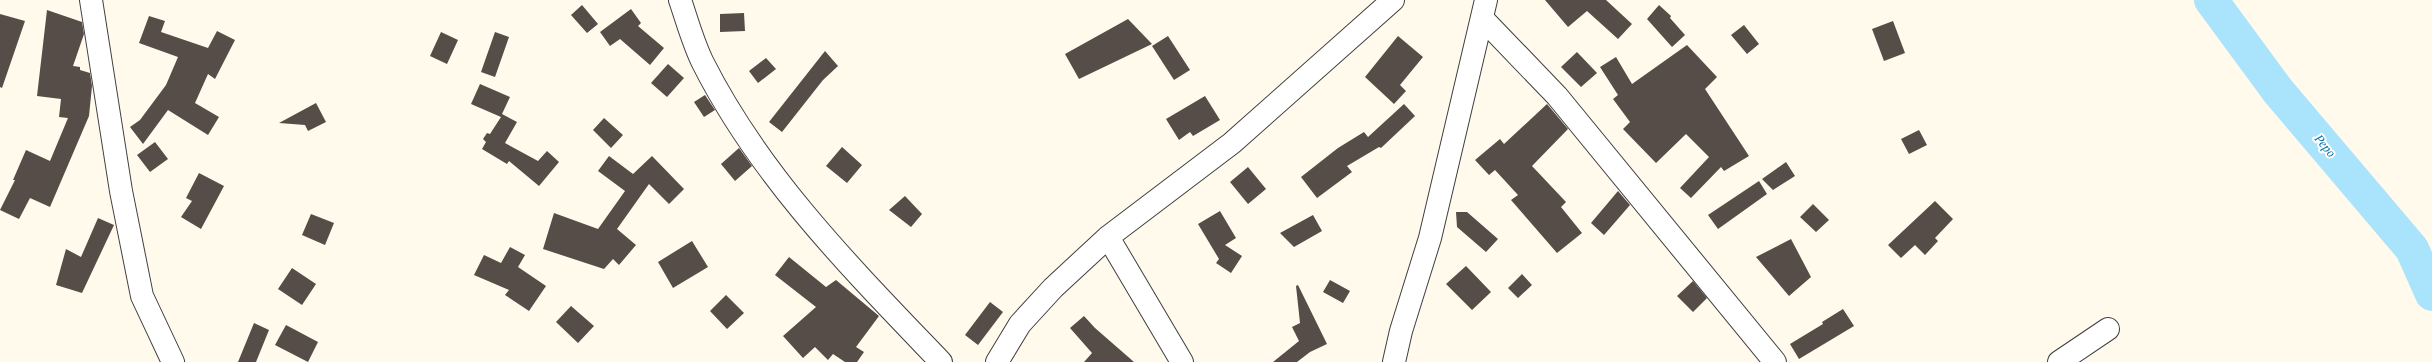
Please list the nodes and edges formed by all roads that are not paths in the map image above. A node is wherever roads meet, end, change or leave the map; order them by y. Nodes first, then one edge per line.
1 (91, 0) edge
2 (680, 0) edge
3 (1393, 0) edge
4 (1484, 9) edge
5 (1108, 237) junction
6 (2108, 329) dead end
7 (174, 362) edge
8 (941, 362) edge
9 (997, 362) edge
10 (1182, 362) edge
11 (1394, 362) edge
12 (1775, 362) edge
13 (2059, 362) edge

1 - 7 street
2 - 8 street
3 - 5 street
4 - 11 street
4 - 12 street
5 - 9 street
5 - 10 street
6 - 13 street

